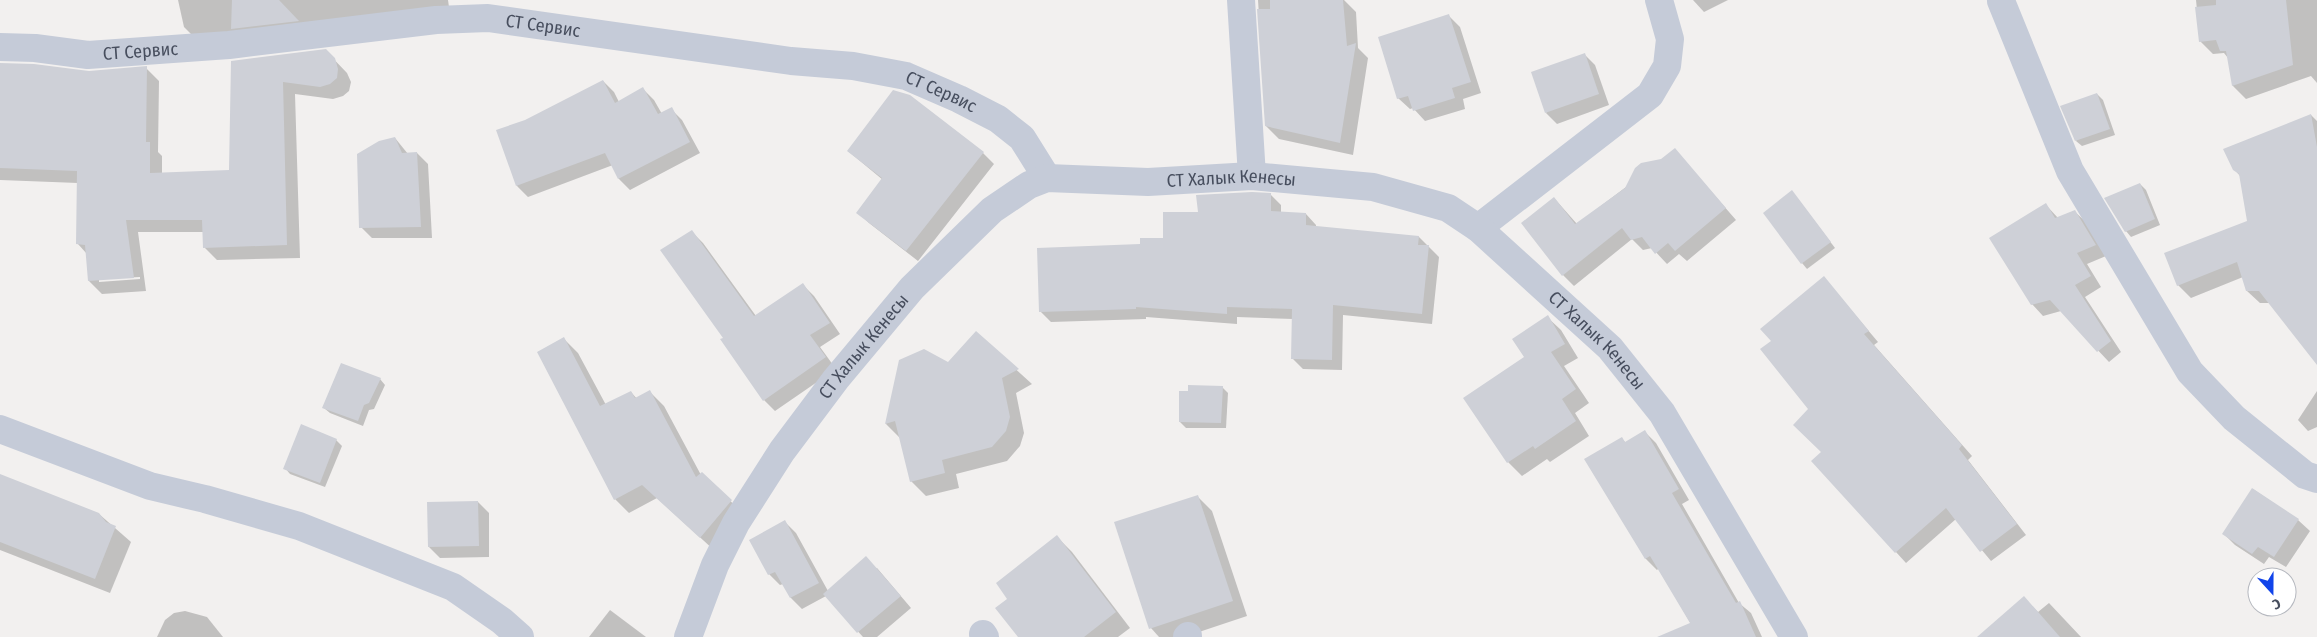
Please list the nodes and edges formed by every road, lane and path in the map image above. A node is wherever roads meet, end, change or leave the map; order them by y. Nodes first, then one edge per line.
1 (1241, 0) edge
2 (1659, 0) edge
3 (2001, 2) dead end
4 (0, 47) edge
5 (1252, 176) junction
6 (1047, 178) junction
7 (1478, 228) junction
8 (0, 428) edge
9 (2317, 479) edge
10 (520, 637) edge
11 (688, 637) edge
12 (1794, 637) edge

1 - 5 street
2 - 7 street
3 - 9 street
4 - 6 street, СТ Сервис
5 - 6 street, СТ Халык Кенесы
5 - 7 street, СТ Халык Кенесы
6 - 11 street, СТ Халык Кенесы
7 - 12 street, СТ Халык Кенесы
8 - 10 street

